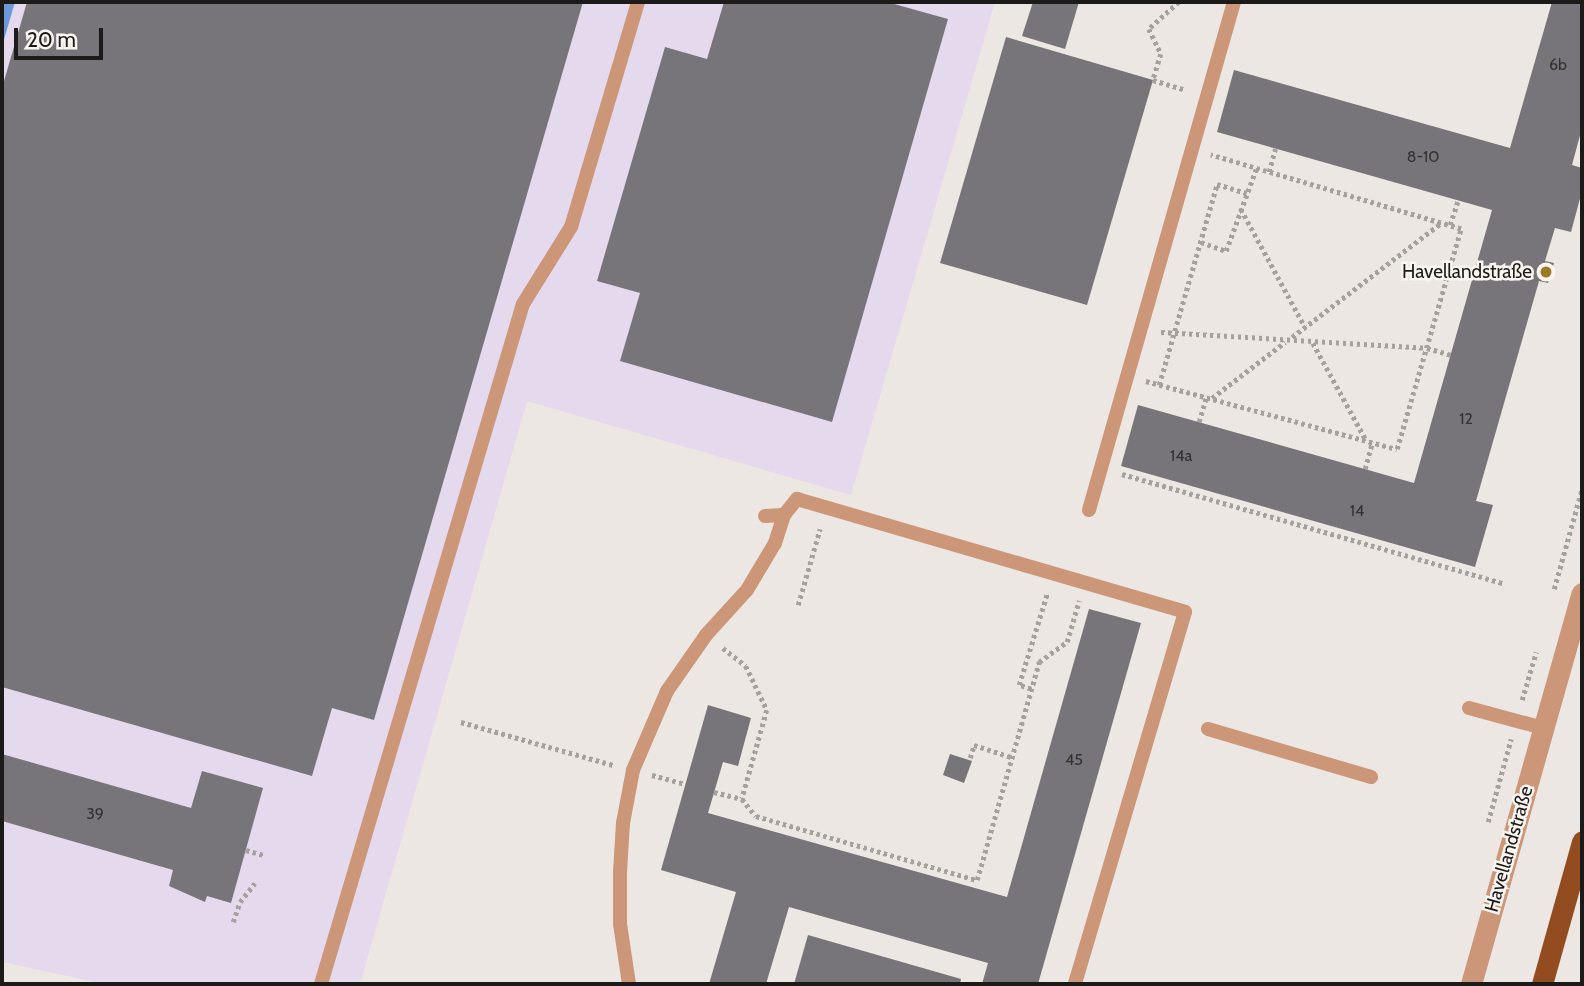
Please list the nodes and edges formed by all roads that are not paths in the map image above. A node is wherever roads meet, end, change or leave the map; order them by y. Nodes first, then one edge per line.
1 (638, 2) edge
2 (1234, 2) edge
3 (1089, 510) dead end
4 (784, 515) junction
5 (765, 516) dead end
6 (1582, 593) edge
7 (1469, 708) dead end
8 (1544, 728) junction
9 (1208, 729) dead end
10 (1371, 777) dead end
11 (1582, 842) edge
12 (321, 984) edge
13 (628, 984) edge
14 (1075, 984) edge
15 (1471, 984) edge
16 (1542, 984) edge

1 - 12 lane
2 - 3 lane
4 - 5 lane
4 - 13 lane
4 - 14 lane
6 - 8 street, Havellandstraße
7 - 8 lane
8 - 15 street, Havellandstraße
9 - 10 lane
11 - 16 highway

